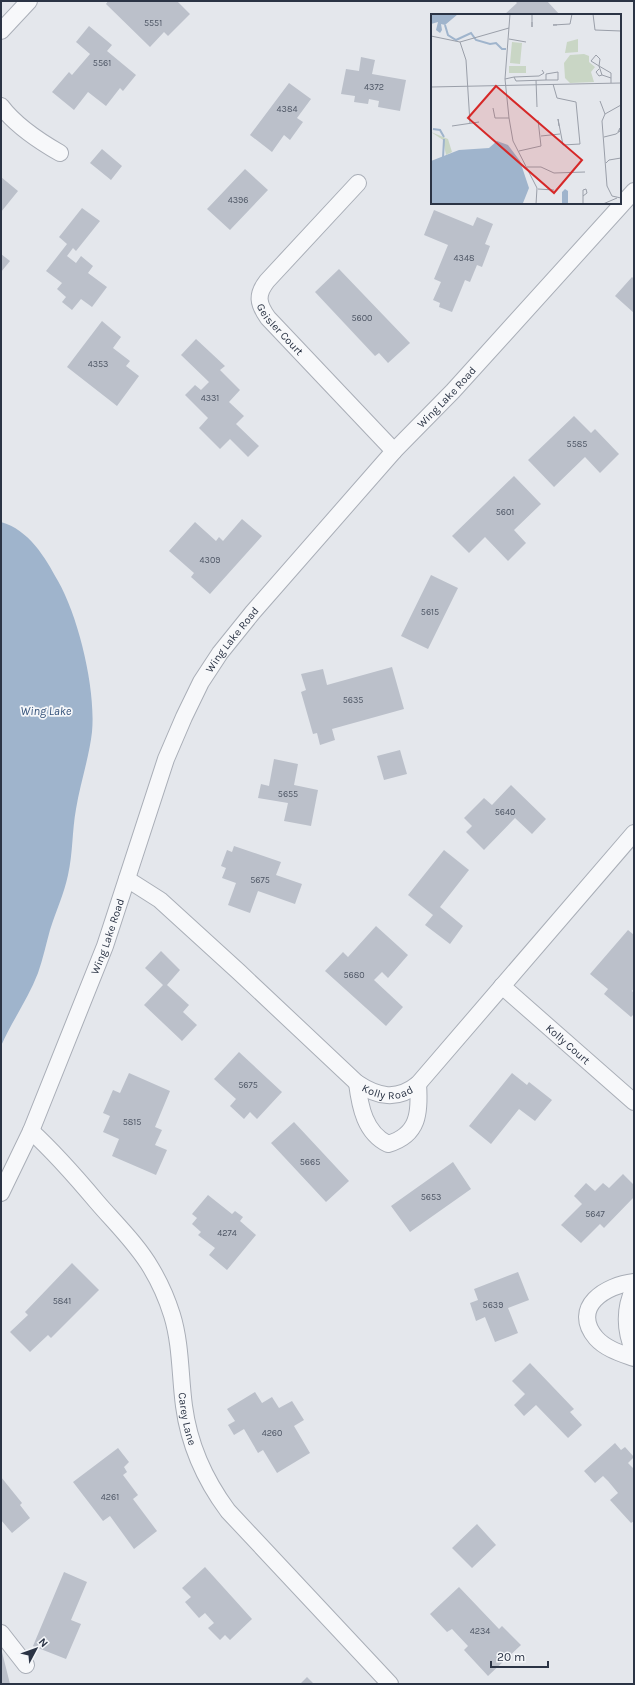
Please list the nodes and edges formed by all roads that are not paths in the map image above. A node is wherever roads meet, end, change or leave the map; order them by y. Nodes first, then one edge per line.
1 (28, 1) edge
2 (1, 31) edge
3 (1, 106) edge
4 (60, 153) dead end
5 (358, 184) dead end
6 (634, 191) edge
7 (394, 451) junction
8 (634, 833) edge
9 (127, 879) junction
10 (502, 986) junction
11 (357, 1083) junction
12 (418, 1084) junction
13 (634, 1102) edge
14 (31, 1131) junction
15 (1, 1194) edge
16 (634, 1282) edge
17 (634, 1288) edge
18 (634, 1352) edge
19 (634, 1358) edge
20 (1, 1633) edge
21 (26, 1665) dead end
22 (390, 1684) edge

1 - 2 street
3 - 4 street
5 - 7 street, Geisler Court
6 - 7 street, Wing Lake Road
7 - 9 street, Wing Lake Road
8 - 10 street, Kolly Road
9 - 11 street, Kolly Road
9 - 14 street, Wing Lake Road
10 - 12 street, Kolly Road
10 - 13 street, Kolly Court
11 - 12 street, Kolly Road
11 - 12 street
14 - 15 street, Wing Lake Road
14 - 22 street, Carey Lane
16 - 19 street
17 - 18 street
20 - 21 street

